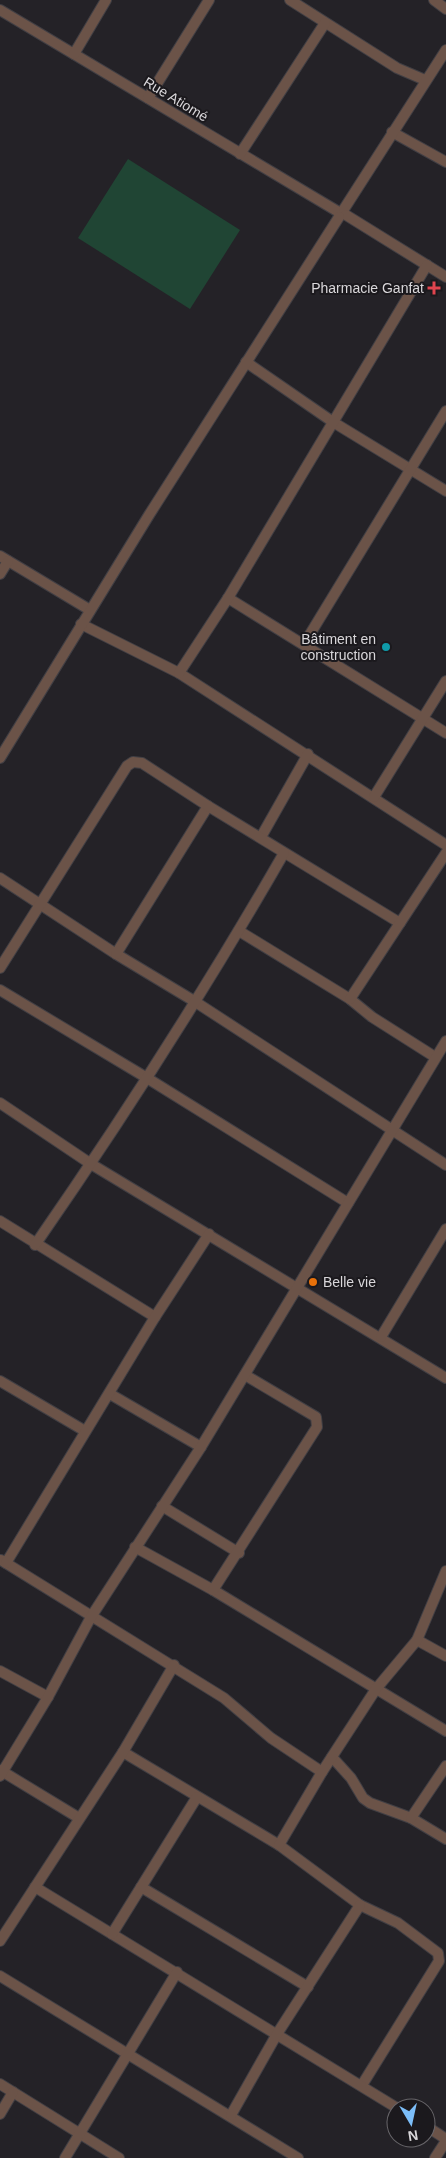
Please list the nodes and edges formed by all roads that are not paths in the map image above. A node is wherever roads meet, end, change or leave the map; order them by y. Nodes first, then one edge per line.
1 (4, 0) edge
2 (106, 0) edge
3 (209, 0) edge
4 (290, 0) edge
5 (434, 0) edge
6 (0, 9) edge
7 (446, 9) edge
8 (325, 23) junction
9 (446, 50) edge
10 (74, 54) junction
11 (425, 80) junction
12 (148, 98) junction
13 (392, 132) junction
14 (240, 154) junction
15 (446, 162) edge
16 (341, 213) junction
17 (427, 265) junction
18 (446, 277) edge
19 (246, 362) junction
20 (446, 411) edge
21 (333, 422) junction
22 (410, 468) junction
23 (446, 491) edge
24 (4, 558) edge
25 (0, 574) edge
26 (228, 598) junction
27 (90, 610) junction
28 (80, 624) junction
29 (304, 644) junction
30 (179, 673) junction
31 (446, 681) edge
32 (425, 719) junction
33 (446, 732) edge
34 (308, 754) junction
35 (0, 758) edge
36 (374, 797) junction
37 (208, 806) junction
38 (261, 837) junction
39 (446, 845) edge
40 (284, 853) junction
41 (446, 853) edge
42 (0, 878) edge
43 (40, 906) junction
44 (400, 924) junction
45 (239, 931) junction
46 (116, 954) junction
47 (0, 968) edge
48 (0, 990) edge
49 (350, 999) junction
50 (194, 1001) junction
51 (446, 1041) edge
52 (435, 1058) junction
53 (147, 1078) junction
54 (0, 1103) edge
55 (393, 1131) junction
56 (91, 1164) junction
57 (446, 1165) edge
58 (348, 1203) junction
59 (0, 1221) edge
60 (446, 1229) edge
61 (209, 1234) junction
62 (35, 1245) junction
63 (297, 1286) junction
64 (154, 1317) junction
65 (381, 1337) junction
66 (245, 1375) junction
67 (446, 1378) edge
68 (0, 1381) edge
69 (110, 1394) junction
70 (85, 1431) junction
71 (201, 1447) junction
72 (162, 1506) junction
73 (135, 1547) junction
74 (239, 1553) junction
75 (3, 1561) edge
76 (446, 1571) edge
77 (213, 1590) junction
78 (91, 1617) junction
79 (417, 1640) junction
80 (446, 1656) edge
81 (174, 1665) junction
82 (0, 1670) edge
83 (376, 1689) junction
84 (48, 1697) junction
85 (446, 1731) edge
86 (123, 1752) junction
87 (332, 1757) junction
88 (446, 1766) edge
89 (322, 1772) junction
90 (1, 1773) edge
91 (196, 1797) junction
92 (79, 1818) junction
93 (411, 1818) junction
94 (446, 1838) edge
95 (279, 1845) junction
96 (35, 1887) junction
97 (140, 1887) junction
98 (360, 1905) junction
99 (112, 1934) junction
100 (0, 1941) edge
101 (177, 1972) junction
102 (0, 1976) edge
103 (308, 1987) junction
104 (277, 2034) junction
105 (127, 2053) junction
106 (0, 2084) edge
107 (362, 2085) junction
108 (13, 2092) junction
109 (386, 2100) edge
110 (0, 2114) edge
111 (231, 2115) junction
112 (80, 2134) junction
113 (446, 2140) edge
114 (66, 2158) edge
115 (119, 2158) edge
116 (298, 2158) edge
117 (435, 2158) edge

1 - 6 street
2 - 10 street
3 - 12 street
4 - 8 street
5 - 7 street
6 - 10 street, Rue Atiomé
8 - 11 street
8 - 14 street
9 - 11 street
10 - 12 street, Rue Atiomé
11 - 13 street
12 - 14 street, Rue Atiomé
13 - 15 street
13 - 16 street
14 - 16 street, Rue Atiomé
16 - 17 street, Rue Atiomé
16 - 19 street
17 - 18 street, Rue Atiomé
17 - 21 street
19 - 21 street
19 - 27 street
20 - 22 street
21 - 22 street
21 - 26 street
22 - 23 street
22 - 29 street
24 - 25 street
24 - 27 street
26 - 29 street
26 - 30 street
27 - 28 street
28 - 30 street
28 - 35 street
29 - 32 street
30 - 34 street
31 - 32 street
32 - 33 street
32 - 36 street
34 - 36 street
34 - 38 street
36 - 39 street
37 - 38 street
37 - 43 street
37 - 46 street
38 - 40 street
40 - 44 street
40 - 45 street
41 - 44 street
42 - 43 street
43 - 46 street
43 - 47 street
44 - 49 street
45 - 49 street
45 - 50 street
46 - 50 street
48 - 53 street
49 - 52 street
50 - 53 street
50 - 55 street
51 - 52 street
52 - 55 street
53 - 56 street
53 - 58 street
54 - 56 street
55 - 57 street
55 - 58 street
56 - 61 street
56 - 62 street
58 - 63 street
59 - 62 street
60 - 65 street
61 - 63 street
61 - 64 street
62 - 64 street
63 - 65 street
63 - 66 street
64 - 69 street
65 - 67 street
66 - 71 street
66 - 74 street
68 - 70 street
69 - 70 street
69 - 71 street
70 - 75 street
71 - 72 street
72 - 73 street
72 - 74 street
73 - 77 street
73 - 78 street
74 - 77 street
75 - 78 street
76 - 79 street
77 - 83 street
78 - 81 street
78 - 84 street
79 - 80 street
79 - 83 street
81 - 86 street
81 - 89 street
82 - 84 street
83 - 85 street
83 - 87 street
84 - 90 street
86 - 91 street
86 - 92 street
87 - 89 street
87 - 93 street
88 - 93 street
89 - 95 street
90 - 92 street
91 - 95 street
91 - 97 street
92 - 96 street
93 - 94 street
95 - 98 street
96 - 99 street
96 - 100 street
97 - 99 street
97 - 103 street
98 - 103 street
98 - 107 street
99 - 101 street
101 - 104 street
101 - 105 street
102 - 105 street
103 - 104 street
104 - 107 street
104 - 111 street
105 - 111 street
105 - 112 street
106 - 108 street
107 - 109 street
108 - 110 street
108 - 112 street
111 - 116 street
112 - 114 street
112 - 115 street
113 - 117 street

